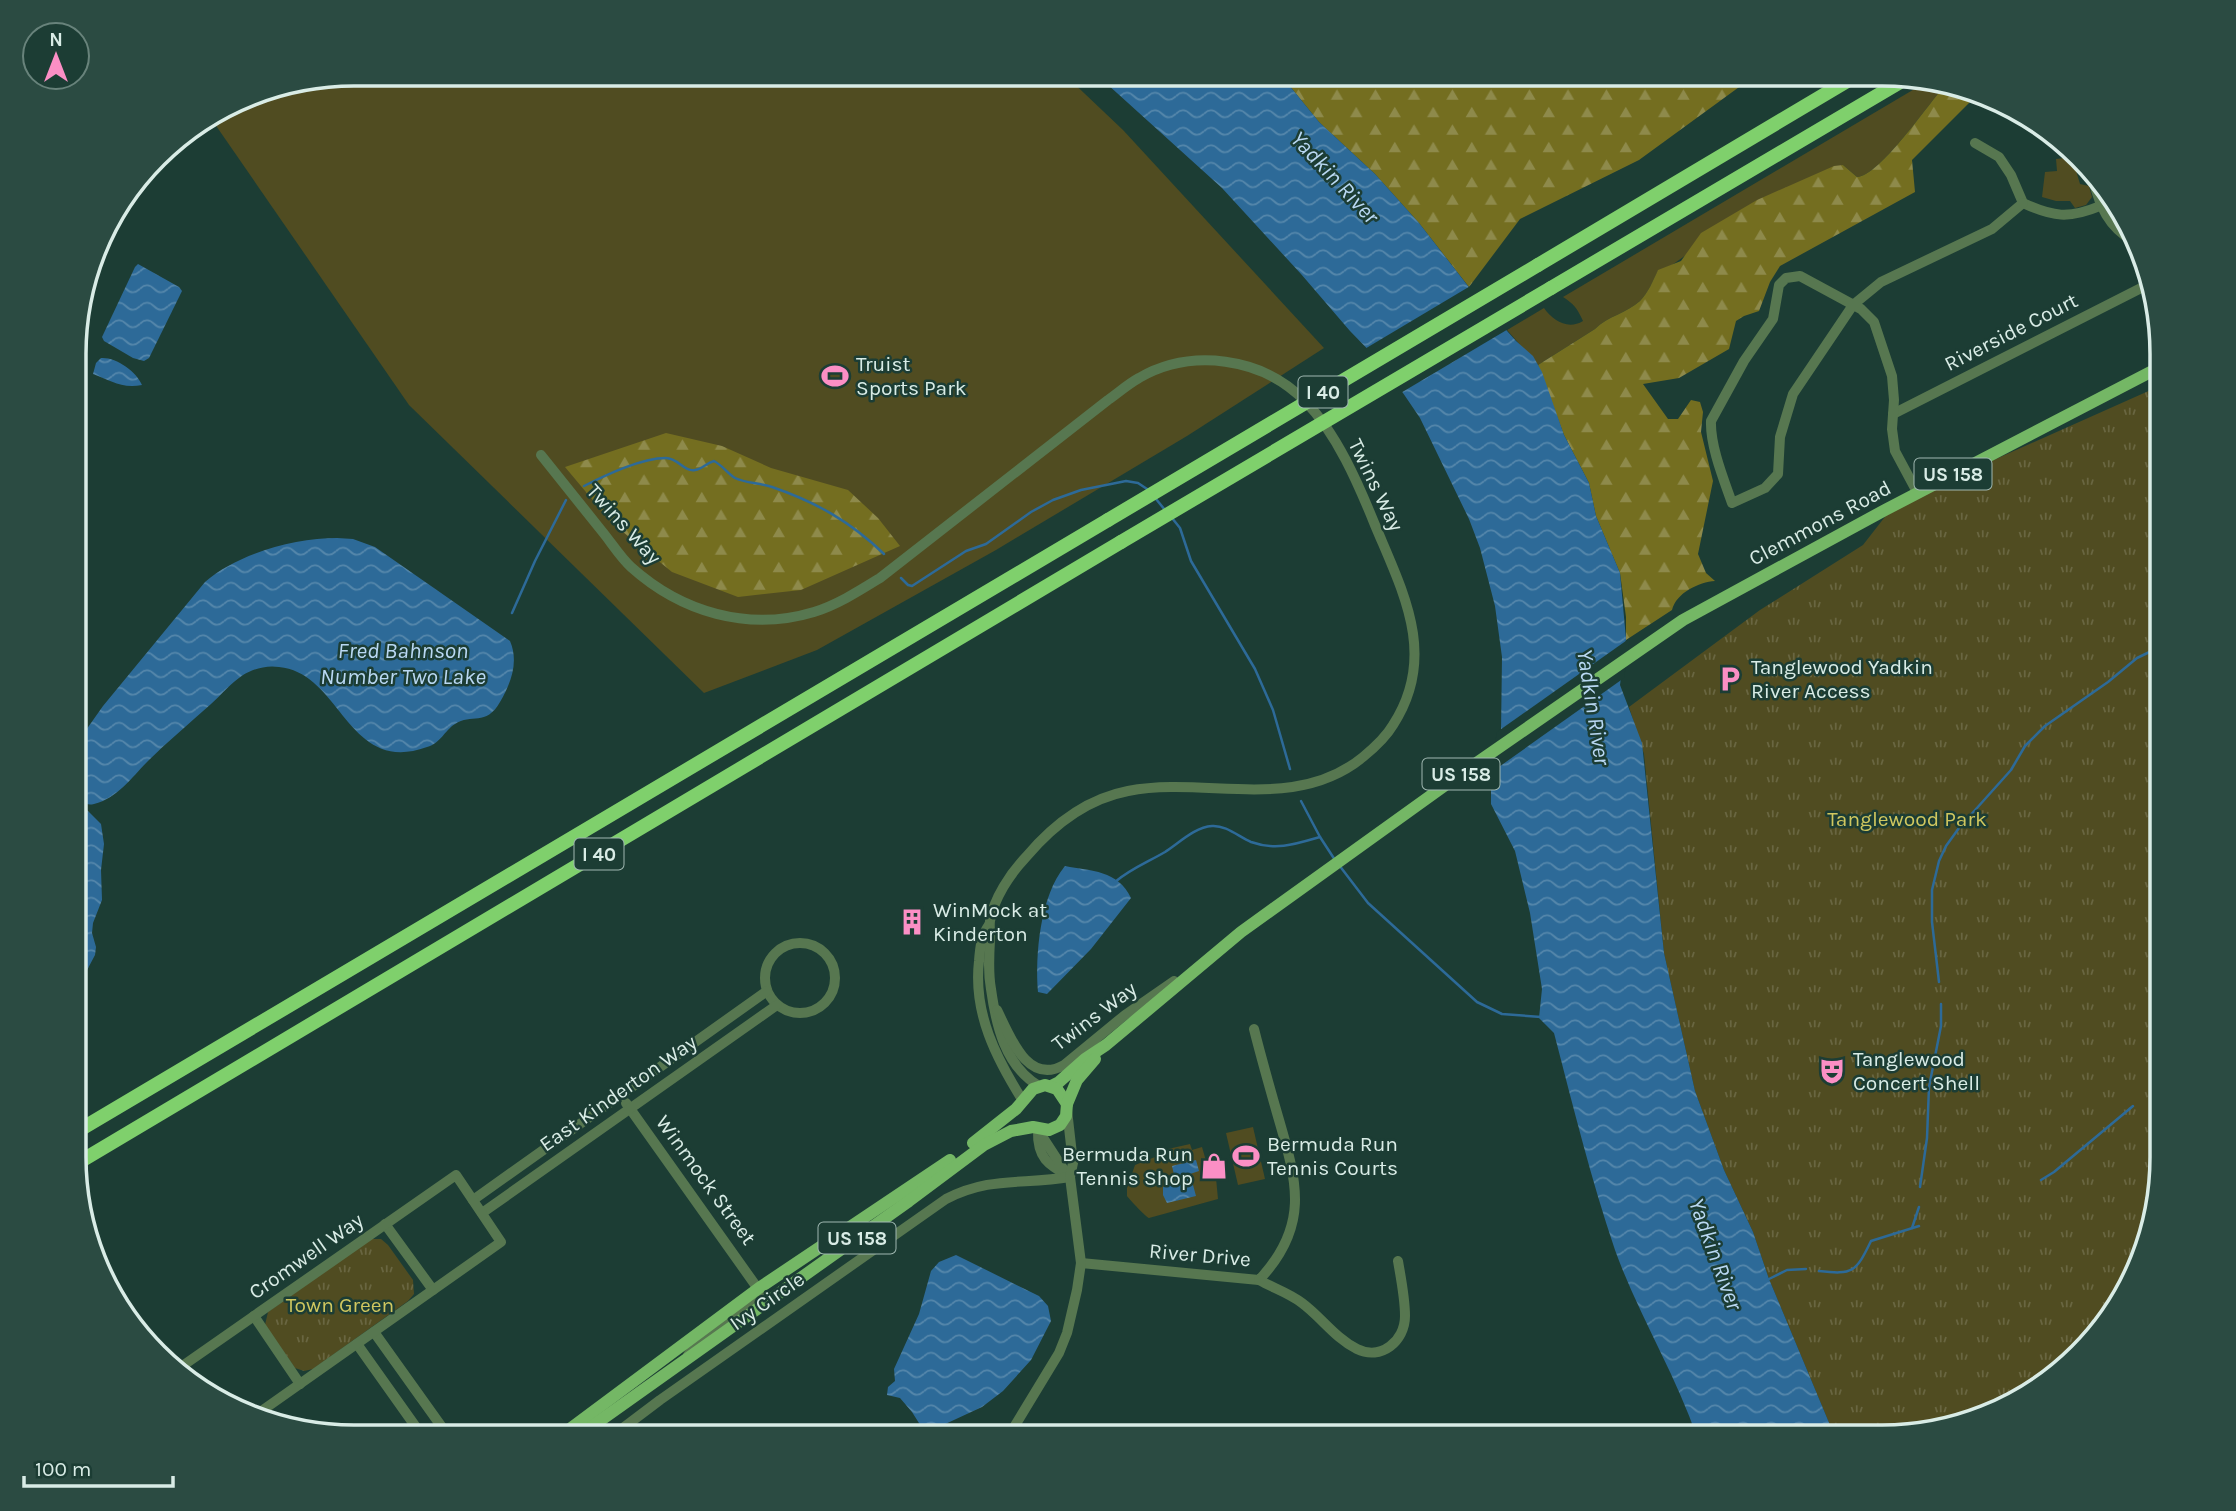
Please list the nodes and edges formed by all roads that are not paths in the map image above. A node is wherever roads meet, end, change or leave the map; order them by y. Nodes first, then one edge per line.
1 (1838, 86) edge
2 (1893, 86) edge
3 (1976, 143) dead end
4 (2097, 193) edge
5 (2023, 203) junction
6 (2100, 206) junction
7 (2121, 232) edge
8 (2142, 288) edge
9 (1853, 305) junction
10 (2150, 372) edge
11 (1893, 414) junction
12 (541, 455) dead end
13 (1917, 492) junction
14 (989, 925) junction
15 (1206, 960) junction
16 (767, 991) junction
17 (993, 1001) junction
18 (777, 1005) junction
19 (1254, 1030) dead end
20 (1106, 1045) junction
21 (1045, 1086) junction
22 (620, 1096) junction
23 (1023, 1101) junction
24 (1067, 1107) junction
25 (630, 1108) junction
26 (86, 1126) edge
27 (1035, 1129) junction
28 (86, 1158) edge
29 (1070, 1177) junction
30 (473, 1200) junction
31 (482, 1213) junction
32 (385, 1224) junction
33 (1398, 1261) dead end
34 (1081, 1263) junction
35 (1259, 1280) junction
36 (759, 1288) junction
37 (433, 1290) junction
38 (254, 1316) junction
39 (374, 1332) junction
40 (357, 1344) junction
41 (686, 1360) junction
42 (184, 1365) edge
43 (300, 1384) junction
44 (264, 1409) edge
45 (414, 1425) edge
46 (440, 1425) edge
47 (575, 1425) edge
48 (594, 1425) edge
49 (627, 1425) edge
50 (1015, 1425) edge

1 - 26 highway, I 40, bridge
2 - 28 highway, I 40, bridge
3 - 5 street
4 - 6 street
5 - 6 street
5 - 9 street
6 - 7 street
8 - 11 street, Riverside Court
9 - 9 street
9 - 11 street
10 - 13 main road, Clemmons Road / US 158
11 - 13 street
12 - 14 street, Twins Way
13 - 15 main road, Clemmons Road / US 158
14 - 17 street, Twins Way
14 - 23 street, Twins Way
15 - 17 street, Twins Way
15 - 20 main road, US 158
16 - 18 street
16 - 18 street
16 - 22 street, East Kinderton Way
17 - 21 street, Twins Way
18 - 25 street, East Kinderton Way
19 - 35 street, River Drive
20 - 21 main road, US 158
20 - 24 main road, US 158
21 - 23 main road
21 - 24 main road
22 - 25 street, Winmock Street
22 - 30 street, East Kinderton Way
23 - 27 main road
23 - 36 main road, US 158
24 - 27 main road
24 - 29 street
25 - 31 street, East Kinderton Way
25 - 36 street, Winmock Street
27 - 29 street
27 - 41 main road, US 158
29 - 34 street
29 - 49 street, Ivy Circle
30 - 31 street
30 - 32 street, Cromwell Way
31 - 37 street
32 - 37 street
32 - 38 street, Cromwell Way
33 - 35 street
34 - 35 street, River Drive
34 - 50 street
36 - 41 street
36 - 47 main road, US 158
37 - 39 street
38 - 42 street, Cromwell Way
38 - 43 street
39 - 40 street
39 - 46 street
40 - 43 street
40 - 45 street
41 - 48 main road, US 158
43 - 44 street

